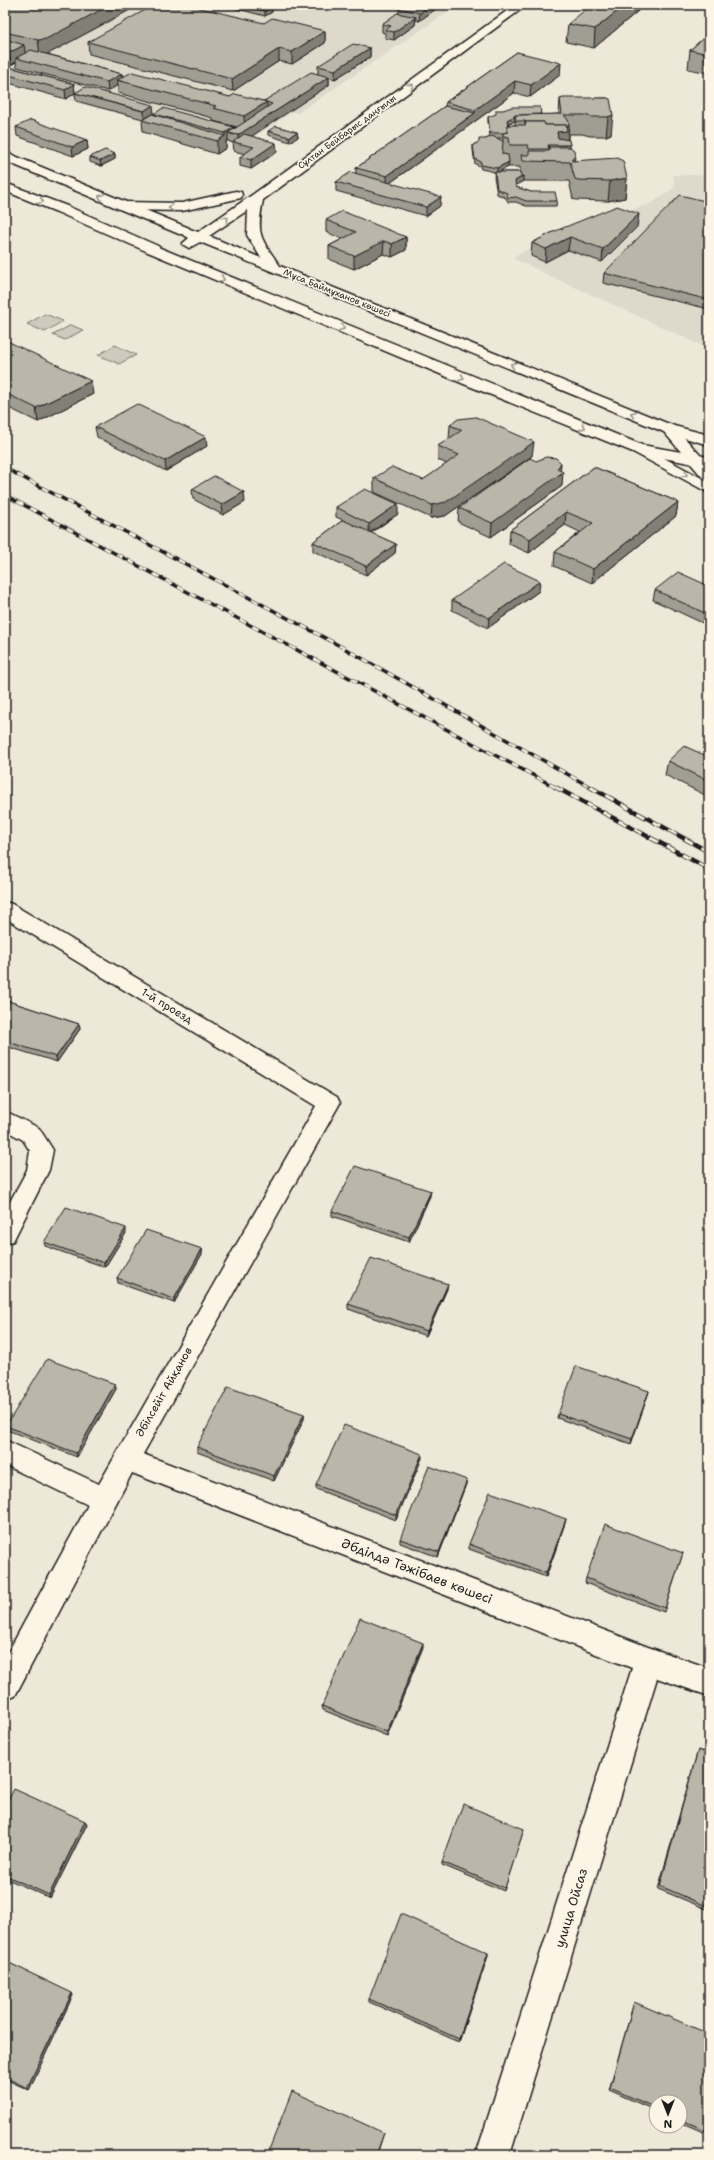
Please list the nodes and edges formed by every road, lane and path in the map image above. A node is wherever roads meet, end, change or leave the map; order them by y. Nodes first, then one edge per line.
1 (522, 5) edge
2 (5, 156) edge
3 (5, 187) edge
4 (247, 187) dead end
5 (236, 196) junction
6 (257, 198) junction
7 (122, 206) junction
8 (213, 212) dead end
9 (184, 231) junction
10 (197, 231) junction
11 (153, 248) junction
12 (170, 256) junction
13 (275, 267) junction
14 (669, 429) junction
15 (709, 440) edge
16 (638, 449) junction
17 (702, 461) edge
18 (709, 475) edge
19 (709, 488) edge
20 (5, 909) edge
21 (329, 1103) joint
22 (5, 1120) edge
23 (5, 1234) edge
24 (5, 1452) edge
25 (126, 1459) junction
26 (104, 1500) junction
27 (648, 1661) junction
28 (709, 1682) edge
29 (5, 1686) edge
30 (493, 2155) edge

6 -> 1 main road, Сұлтан Бейбарыс даңғылы
7 -> 2 main road, Мұса Баймұханов көшесі
3 -> 11 main road
4 - 5 main road
5 -> 7 main road
5 - 8 main road
10 -> 6 main road, Сұлтан Бейбарыс даңғылы
6 - 13 main road
7 - 9 main road, Мұса Баймұханов көшесі
9 - 10 main road, Мұса Баймұханов көшесі
9 - 11 main road
10 - 12 main road, Сұлтан Бейбарыс даңғылы
10 - 13 main road, Мұса Баймұханов көшесі
11 - 12 main road
12 -> 16 main road
14 -> 13 main road, Мұса Баймұханов көшесі
14 - 15 main road, Мұса Баймұханов көшесі
14 - 17 main road
16 - 17 main road
16 -> 19 main road
17 - 18 main road
20 - 21 main road, 1-й проезд
21 - 25 main road, Әбілсейіт Айқанов
22 - 23 main road
24 - 26 main road
25 - 26 main road, Әбілсейіт Айқанов
25 - 27 main road, Әбділдә Тәжібаев көшесі
26 - 29 main road, Әбілсейіт Айқанов
27 - 28 main road, Әбділдә Тәжібаев көшесі
27 - 30 main road, улица Ойсаз

